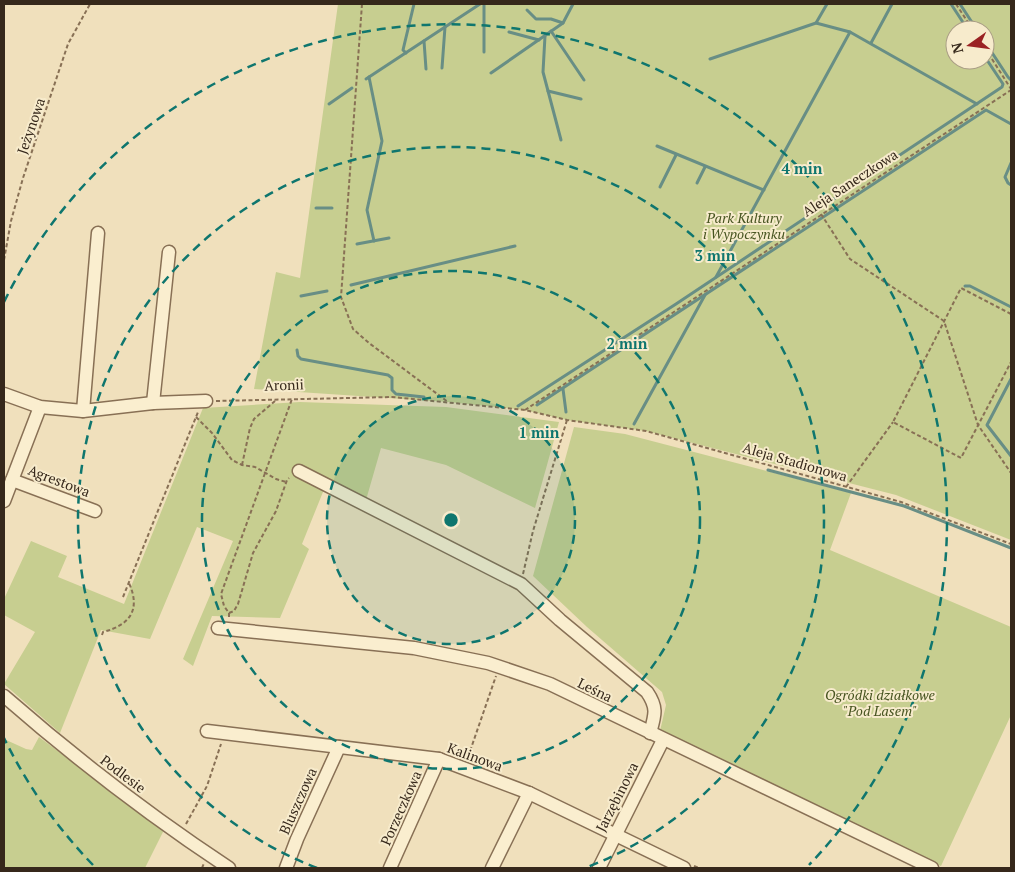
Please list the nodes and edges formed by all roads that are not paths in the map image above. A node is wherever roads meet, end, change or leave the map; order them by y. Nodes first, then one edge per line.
1 (98, 233) dead end
2 (169, 252) dead end
3 (4, 394) edge
4 (204, 401) road end
5 (153, 403) junction
6 (40, 407) junction
7 (84, 412) junction
8 (299, 470) dead end
9 (12, 480) junction
10 (4, 501) edge
11 (95, 511) dead end
12 (218, 628) dead end
13 (4, 696) edge
14 (207, 731) dead end
15 (650, 733) junction
16 (663, 740) junction
17 (339, 747) junction
18 (439, 759) junction
19 (529, 793) junction
20 (615, 835) junction
21 (229, 868) edge
22 (286, 868) edge
23 (390, 868) edge
24 (492, 868) edge
25 (599, 868) edge
26 (684, 868) edge
27 (932, 868) edge

1 - 7 street
2 - 5 street
3 - 6 street
4 - 5 street
5 - 7 street
6 - 7 street
6 - 9 street, Agrestowa
8 - 15 street
9 - 10 street, Agrestowa
9 - 11 street, Agrestowa
12 - 15 street, Leśna
13 - 21 street, Podlesie
14 - 17 street, Kalinowa
15 - 16 street, Leśna
16 - 20 street, Jarzębinowa
16 - 27 street, Leśna
17 - 18 street, Kalinowa
17 - 22 street, Bluszczowa
18 - 19 street, Kalinowa
18 - 23 street, Porzeczkowa
19 - 20 street, Kalinowa
19 - 24 street
20 - 25 street, Jarzębinowa
20 - 26 street, Kalinowa

